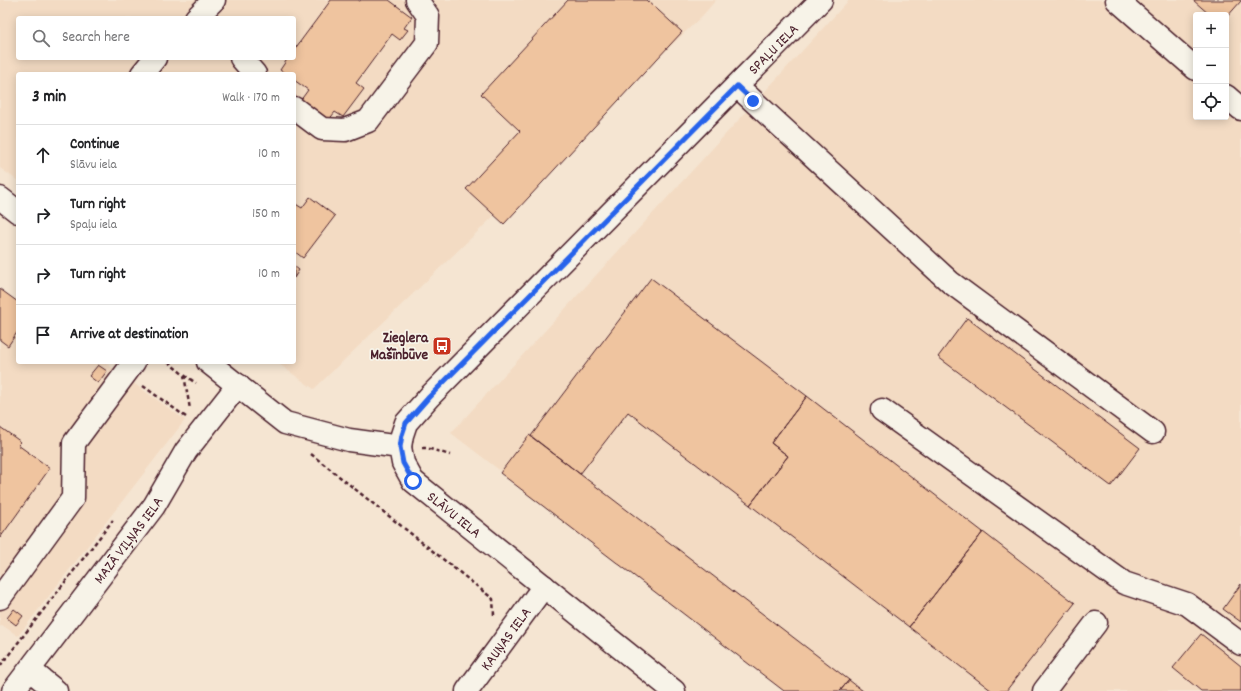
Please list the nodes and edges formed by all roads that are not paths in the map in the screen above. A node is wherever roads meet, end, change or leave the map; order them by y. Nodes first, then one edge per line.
1 (214, 0) edge
2 (417, 0) edge
3 (821, 0) edge
4 (1117, 0) edge
5 (198, 16) edge
6 (153, 60) edge
7 (243, 60) edge
8 (1193, 66) edge
9 (144, 72) edge
10 (253, 72) edge
11 (737, 86) junction
12 (1229, 99) edge
13 (1241, 109) edge
14 (296, 110) edge
15 (0, 198) edge
16 (16, 210) edge
17 (211, 364) edge
18 (130, 367) edge
19 (238, 385) junction
20 (882, 410) dead end
21 (1153, 432) dead end
22 (400, 447) junction
23 (544, 586) junction
24 (0, 598) edge
25 (1096, 623) dead end
26 (1241, 644) edge
27 (30, 670) junction
28 (13, 691) edge
29 (56, 691) edge
30 (467, 691) edge
31 (674, 691) edge
32 (1044, 691) edge

1 - 5 street
2 - 14 street
3 - 11 street, SPAĻU IELA
4 - 8 street
6 - 9 street
7 - 10 street
11 - 21 street
11 - 22 street, SPAĻU IELA
12 - 13 street
15 - 16 street
17 - 19 street
18 - 24 street
19 - 22 street
19 - 27 street, MAZĀ VIĻŅAS IELA
20 - 26 street
22 - 23 street, SLĀVU IELA
23 - 30 street, KAUŅAS IELA
23 - 31 street, SLĀVU IELA
25 - 32 street
27 - 28 street, MAZĀ VIĻŅAS IELA
27 - 29 street

